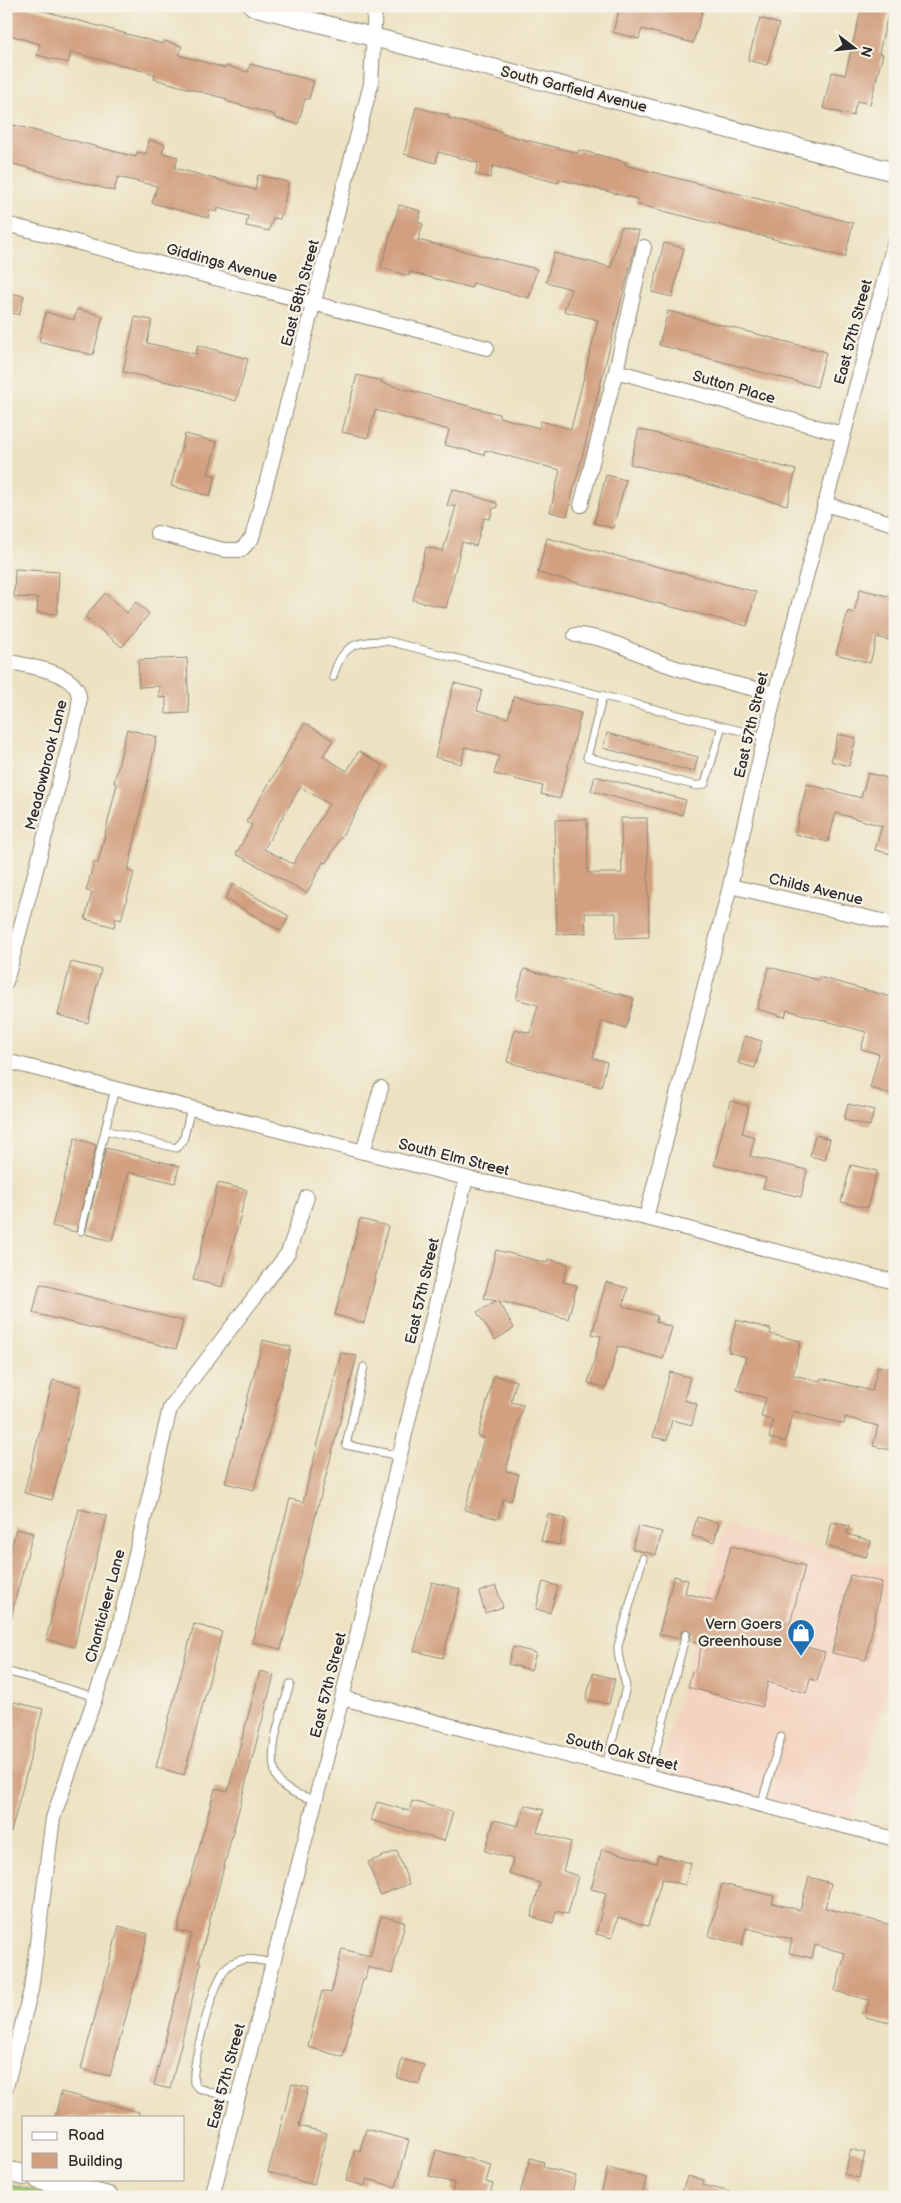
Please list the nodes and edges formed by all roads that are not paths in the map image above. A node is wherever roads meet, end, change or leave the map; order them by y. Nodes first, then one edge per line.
1 (253, 6) edge
2 (375, 6) edge
3 (374, 38) junction
4 (895, 172) edge
5 (6, 224) edge
6 (895, 240) edge
7 (644, 247) dead end
8 (315, 304) junction
9 (487, 348) dead end
10 (616, 371) junction
11 (842, 434) junction
12 (824, 504) junction
13 (581, 505) dead end
14 (895, 524) edge
15 (158, 533) dead end
16 (575, 634) dead end
17 (6, 661) edge
18 (333, 676) dead end
19 (775, 694) junction
20 (603, 695) junction
21 (722, 726) junction
22 (765, 737) junction
23 (730, 886) junction
24 (895, 924) edge
25 (6, 982) edge
26 (6, 1061) edge
27 (115, 1088) junction
28 (381, 1088) dead end
29 (191, 1108) junction
30 (105, 1130) junction
31 (364, 1152) junction
32 (466, 1178) junction
33 (307, 1197) dead end
34 (646, 1218) junction
35 (81, 1232) dead end
36 (895, 1282) edge
37 (364, 1367) dead end
38 (400, 1456) junction
39 (643, 1558) dead end
40 (686, 1634) dead end
41 (6, 1671) edge
42 (290, 1684) dead end
43 (96, 1697) junction
44 (342, 1698) junction
45 (781, 1737) dead end
46 (606, 1765) junction
47 (649, 1776) junction
48 (316, 1800) junction
49 (761, 1805) junction
50 (895, 1839) edge
51 (273, 1963) junction
52 (6, 2087) edge
53 (237, 2100) junction
54 (6, 2171) edge
55 (22, 2175) edge
56 (43, 2180) edge
57 (108, 2197) edge
58 (212, 2197) edge

1 - 3 street, South Garfield Avenue
2 - 3 street, East 58th Street
3 - 4 street, South Garfield Avenue
3 - 8 street, East 58th Street
5 - 8 street, Giddings Avenue
6 - 11 street, East 57th Street
7 - 10 street
8 - 9 street, Giddings Avenue
8 - 15 street, East 58th Street
10 - 11 street, Sutton Place
10 - 13 street
11 - 12 street, East 57th Street
12 - 14 street
12 - 19 street, East 57th Street
16 - 19 street
17 - 25 street, Meadowbrook Lane
18 - 20 lane
19 - 22 street, East 57th Street
20 - 21 lane
20 - 21 lane
21 - 22 lane
22 - 23 street, East 57th Street
23 - 24 street, Childs Avenue
23 - 34 street, East 57th Street
26 - 27 street, South Elm Street
27 - 29 street, South Elm Street
27 - 30 lane
28 - 31 street
29 - 30 lane
29 - 31 street, South Elm Street
30 - 35 lane
31 - 32 street, South Elm Street
32 - 34 street, South Elm Street
32 - 38 street, East 57th Street
33 - 43 street, Chanticleer Lane
34 - 36 street, South Elm Street
37 - 38 lane
38 - 44 street, East 57th Street
39 - 46 lane
40 - 47 lane
41 - 43 lane
42 - 48 lane
43 - 52 street, Chanticleer Lane
44 - 46 street, South Oak Street
44 - 48 street, East 57th Street
45 - 49 lane
46 - 47 street, South Oak Street
47 - 49 street, South Oak Street
48 - 51 street, East 57th Street
49 - 50 street, South Oak Street
51 - 53 street, East 57th Street
51 - 53 lane
53 - 58 street, East 57th Street
54 - 55 main road
56 - 57 main road

